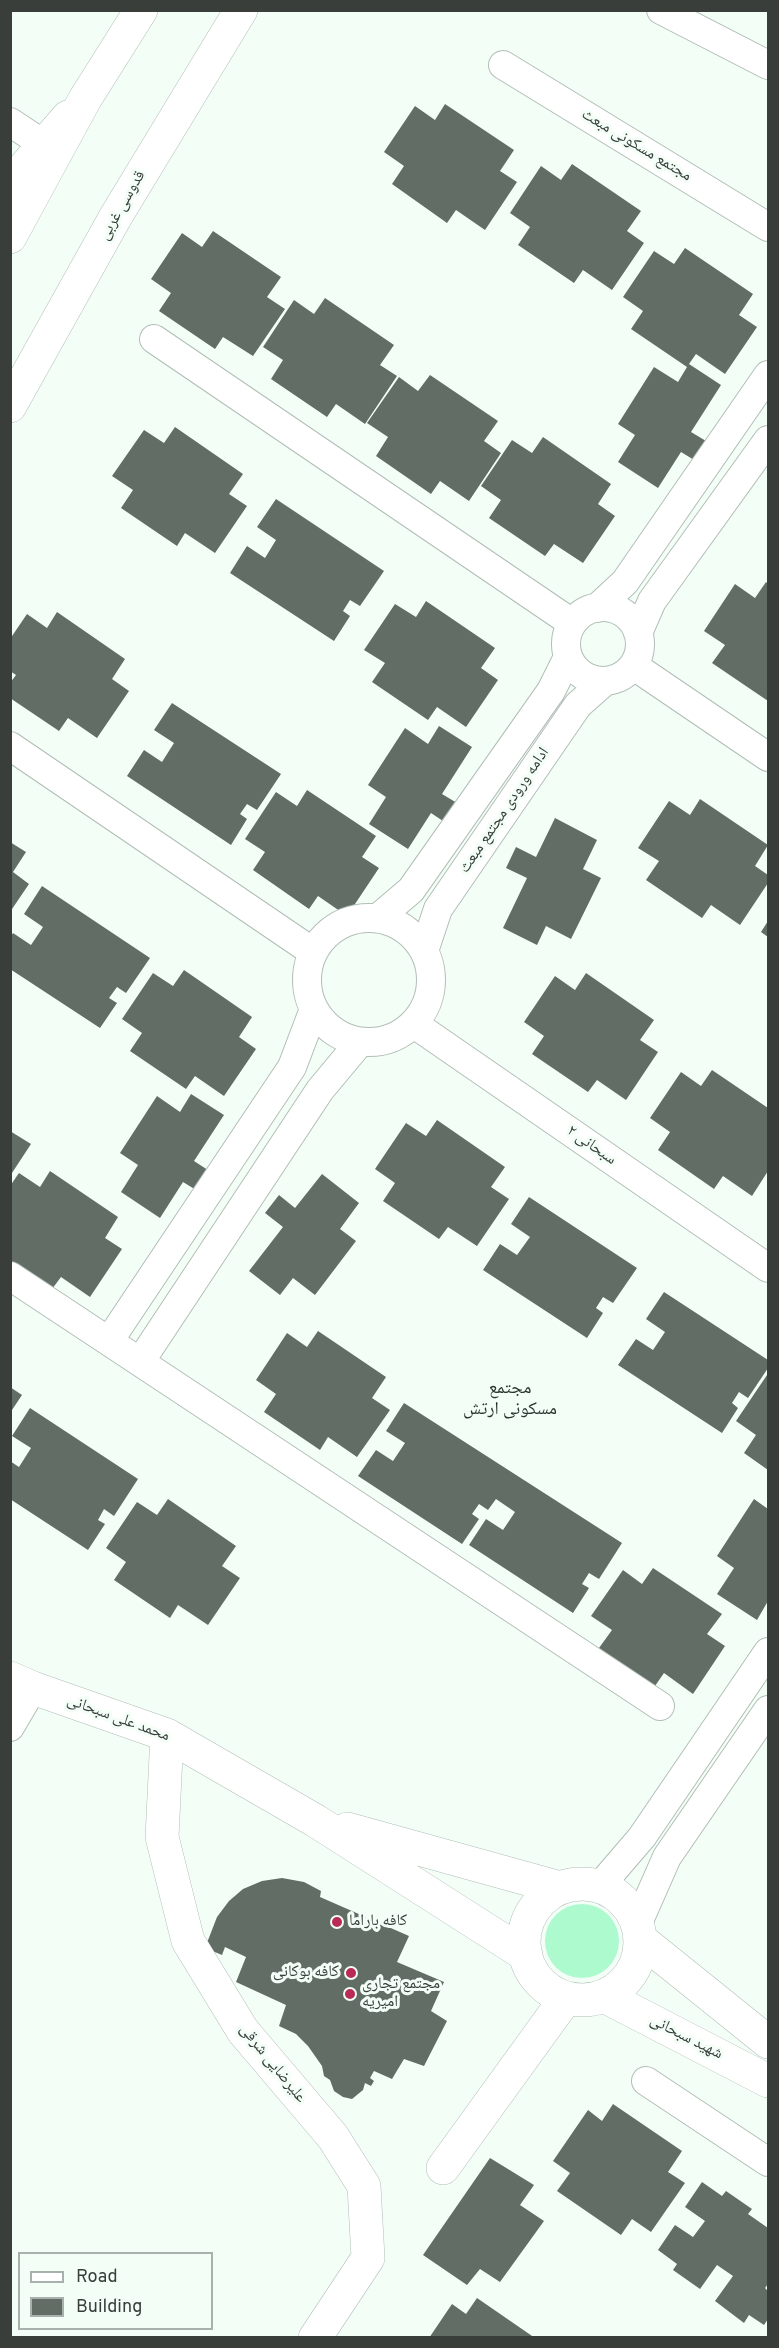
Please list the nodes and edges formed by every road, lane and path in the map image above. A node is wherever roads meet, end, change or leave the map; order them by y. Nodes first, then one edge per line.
1 (141, 10) edge
2 (241, 10) edge
3 (661, 10) edge
4 (503, 64) dead end
5 (768, 65) edge
6 (85, 99) junction
7 (10, 122) edge
8 (43, 144) junction
9 (10, 184) edge
10 (768, 227) edge
11 (10, 237) edge
12 (154, 339) dead end
13 (768, 375) edge
14 (10, 406) edge
15 (735, 424) junction
16 (767, 443) edge
17 (597, 608) junction
18 (572, 623) junction
19 (638, 633) junction
20 (568, 657) junction
21 (634, 666) junction
22 (604, 682) junction
23 (10, 746) edge
24 (768, 757) edge
25 (378, 918) junction
26 (424, 951) junction
27 (313, 952) junction
28 (314, 1009) junction
29 (414, 1024) junction
30 (360, 1042) junction
31 (768, 1268) edge
32 (10, 1276) edge
33 (109, 1341) junction
34 (140, 1362) junction
35 (768, 1652) edge
36 (22, 1683) edge
37 (660, 1706) dead end
38 (768, 1710) edge
39 (10, 1727) edge
40 (167, 1735) junction
41 (316, 1821) junction
42 (600, 1886) junction
43 (560, 1888) junction
44 (638, 1932) junction
45 (526, 1955) junction
46 (604, 1996) junction
47 (566, 1998) junction
48 (768, 2042) edge
49 (646, 2081) dead end
50 (768, 2081) edge
51 (768, 2162) edge
52 (443, 2168) dead end
53 (315, 2337) edge

1 - 6 street
2 - 14 street, قدوسی غربی
3 - 5 street
4 - 10 street, مجتمع مسکونی مبعث
6 - 8 street
6 - 11 street
7 - 8 street
8 - 9 street
12 - 18 street
13 - 15 street
15 - 16 street
15 - 17 street
16 - 19 street
17 - 18 street
17 - 19 street
18 - 20 street
19 - 21 street
20 - 22 street
20 - 25 street
21 - 22 street
21 - 24 street
22 - 26 street, ادامه ورودی مجتمع مبعث
23 - 27 street
25 - 26 street
25 - 27 street
26 - 29 street
27 - 28 street
28 - 30 street
28 - 33 street
29 - 30 street
29 - 31 street, سبحانی ۲
30 - 34 street
32 - 33 street
33 - 34 street
34 - 37 street
35 - 42 street
36 - 39 street
36 - 40 street, محمد علی سبحانی
38 - 44 street
40 - 41 street, محمد علی سبحانی
40 - 53 street, علیرضایی شرقی
41 - 43 street, محمد علی سبحانی
41 - 45 street, محمد علی سبحانی
42 - 43 street
42 - 44 street
43 - 45 street
44 - 46 street
44 - 48 street
45 - 47 street
46 - 47 street
46 - 50 street, شهید سبحانی
47 - 52 street
49 - 51 street

